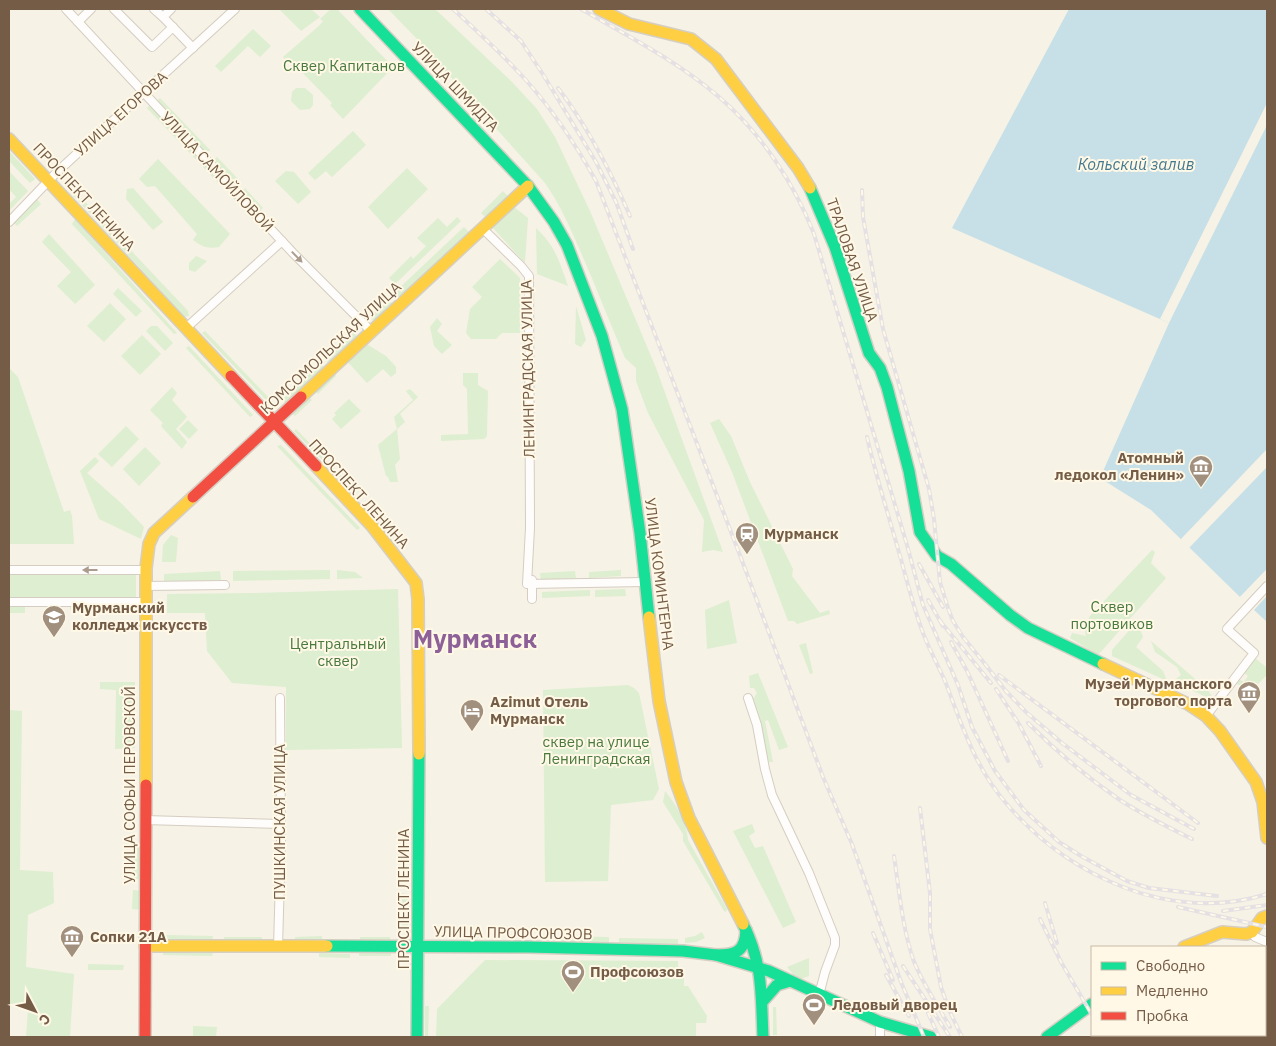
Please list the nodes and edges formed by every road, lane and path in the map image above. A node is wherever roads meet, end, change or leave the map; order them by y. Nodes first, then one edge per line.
1 (66, 9) edge
2 (91, 9) edge
3 (154, 9) edge
4 (170, 9) edge
5 (235, 9) edge
6 (360, 9) edge
7 (599, 9) edge
8 (117, 10) edge
9 (162, 17) junction
10 (78, 22) junction
11 (173, 27) junction
12 (194, 48) junction
13 (144, 93) junction
14 (9, 139) edge
15 (48, 181) junction
16 (528, 186) junction
17 (9, 222) edge
18 (482, 228) junction
19 (282, 241) junction
20 (186, 328) junction
21 (371, 331) junction
22 (274, 422) junction
23 (154, 533) joint
24 (9, 570) edge
25 (146, 570) junction
26 (645, 582) junction
27 (529, 584) junction
28 (225, 585) dead end
29 (146, 586) junction
30 (1267, 586) edge
31 (532, 599) dead end
32 (9, 602) edge
33 (146, 602) junction
34 (280, 698) dead end
35 (748, 698) dead end
36 (1206, 716) junction
37 (145, 820) junction
38 (281, 824) junction
39 (1267, 838) edge
40 (1267, 916) edge
41 (746, 927) junction
42 (1252, 932) junction
43 (1267, 942) edge
44 (145, 946) junction
45 (1187, 946) edge
46 (278, 947) junction
47 (419, 947) junction
48 (716, 955) junction
49 (758, 968) junction
50 (790, 980) junction
51 (819, 995) junction
52 (762, 1002) junction
53 (1091, 1005) edge
54 (880, 1022) junction
55 (145, 1037) edge
56 (417, 1037) edge
57 (763, 1037) edge
58 (880, 1037) edge
59 (931, 1037) edge
60 (1047, 1037) edge

1 - 10 street, УЛИЦА САМОЙЛОВОЙ
2 - 10 street
3 - 9 street
4 - 9 street
5 - 12 street, УЛИЦА ЕГОРОВА
6 - 16 street, УЛИЦА ШМИДТА
7 - 36 street, ТРАЛОВАЯ УЛИЦА
8 - 11 street
9 - 11 street
10 - 13 street, УЛИЦА САМОЙЛОВОЙ
11 - 12 street
12 - 13 street, УЛИЦА ЕГОРОВА
13 - 15 street, УЛИЦА ЕГОРОВА
13 - 19 street, УЛИЦА САМОЙЛОВОЙ
14 - 15 street, ПРОСПЕКТ ЛЕНИНА
15 - 17 street, УЛИЦА ЕГОРОВА
15 - 20 street, ПРОСПЕКТ ЛЕНИНА
16 - 18 street, КОМСОМОЛЬСКАЯ УЛИЦА
16 - 26 street, УЛИЦА КОМИНТЕРНА
18 - 21 street, КОМСОМОЛЬСКАЯ УЛИЦА
18 - 27 street, ЛЕНИНГРАДСКАЯ УЛИЦА
19 - 20 street
19 -> 21 street, УЛИЦА САМОЙЛОВОЙ
20 - 22 street, ПРОСПЕКТ ЛЕНИНА
21 - 22 street, КОМСОМОЛЬСКАЯ УЛИЦА
22 - 23 street, КОМСОМОЛЬСКАЯ УЛИЦА
22 - 47 street, ПРОСПЕКТ ЛЕНИНА
23 - 25 street, УЛИЦА СОФЬИ ПЕРОВСКОЙ
25 -> 24 street
25 - 29 street, УЛИЦА СОФЬИ ПЕРОВСКОЙ
26 - 27 street
26 - 41 street, УЛИЦА КОМИНТЕРНА
27 - 31 street, ЛЕНИНГРАДСКАЯ УЛИЦА
28 - 29 street
29 - 33 street, УЛИЦА СОФЬИ ПЕРОВСКОЙ
30 - 36 street
32 - 33 street
33 - 37 street, УЛИЦА СОФЬИ ПЕРОВСКОЙ
34 - 38 street, ПУШКИНСКАЯ УЛИЦА
35 - 51 street
36 - 39 street
37 - 38 street
37 - 44 street, УЛИЦА СОФЬИ ПЕРОВСКОЙ
38 - 46 street, ПУШКИНСКАЯ УЛИЦА
40 - 42 street
41 - 48 street
41 - 49 street, УЛИЦА КОМИНТЕРНА
42 - 43 street
42 - 45 street
44 - 46 street, УЛИЦА ПРОФСОЮЗОВ
44 - 55 street, УЛИЦА СОФЬИ ПЕРОВСКОЙ
46 - 47 street, УЛИЦА ПРОФСОЮЗОВ
47 - 48 street, УЛИЦА ПРОФСОЮЗОВ
47 - 56 street, ПРОСПЕКТ ЛЕНИНА
48 - 49 street, УЛИЦА ПРОФСОЮЗОВ
49 - 50 street, УЛИЦА ПРОФСОЮЗОВ
49 - 52 street, УЛИЦА КОМИНТЕРНА
50 - 51 street, УЛИЦА ПРОФСОЮЗОВ
50 - 52 street
51 - 54 street, УЛИЦА ПРОФСОЮЗОВ
52 - 57 street, УЛИЦА КОМИНТЕРНА
53 - 60 street
54 - 58 street
54 - 59 street, УЛИЦА ПРОФСОЮЗОВ

